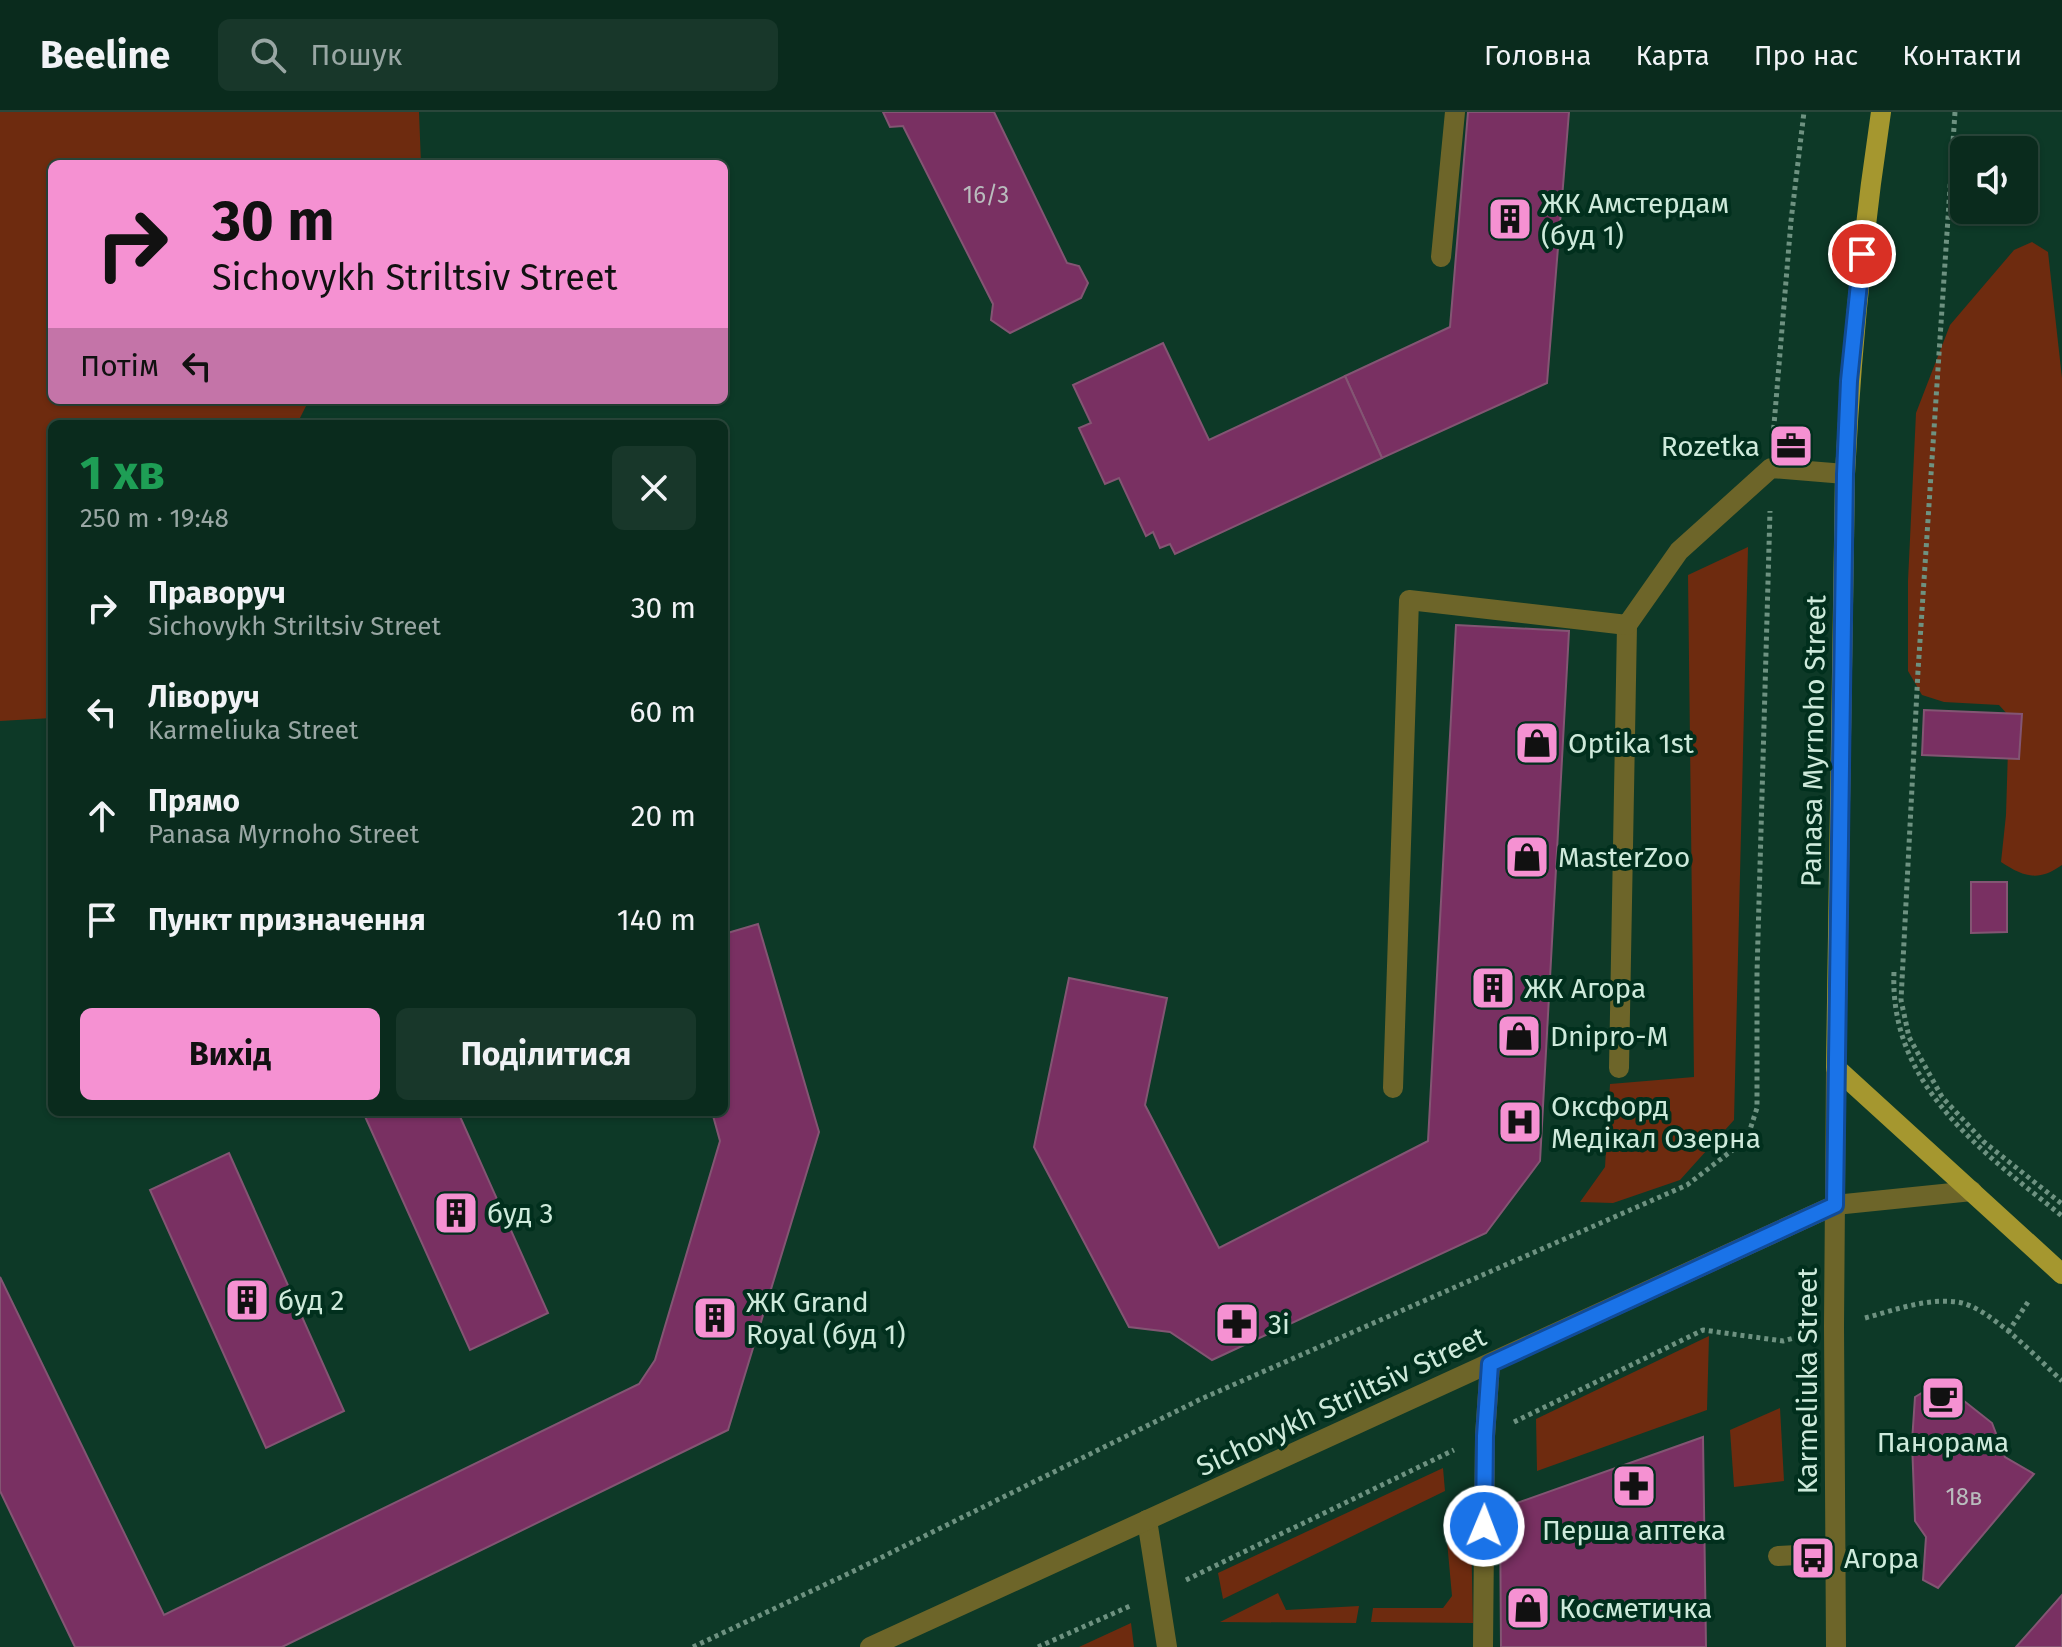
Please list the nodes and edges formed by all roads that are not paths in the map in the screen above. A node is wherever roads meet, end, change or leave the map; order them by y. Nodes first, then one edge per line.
1 (1455, 112) edge
2 (1881, 112) edge
3 (1441, 257) dead end
4 (1845, 474) junction
5 (1627, 625) junction
6 (1619, 1068) dead end
7 (1836, 1068) junction
8 (1393, 1088) dead end
9 (1972, 1191) junction
10 (1835, 1205) junction
11 (2062, 1274) edge
12 (1490, 1364) junction
13 (1147, 1520) junction
14 (1836, 1553) junction
15 (1778, 1556) dead end
16 (870, 1647) edge
17 (1167, 1647) edge
18 (1483, 1647) edge
19 (1836, 1647) edge

1 - 3 street
2 - 4 main road, Panasa Myrnoho Street
4 - 5 street
4 - 7 main road, Panasa Myrnoho Street
5 - 6 street
5 - 8 street
7 - 9 main road
7 - 10 street, Karmeliuka Street
9 - 10 street, Sichovykh Striltsiv Street
9 - 11 main road
10 - 12 street, Sichovykh Striltsiv Street
10 - 14 street, Karmeliuka Street
12 - 13 street, Sichovykh Striltsiv Street
12 - 18 street
13 - 16 street, Sichovykh Striltsiv Street
13 - 17 street
14 - 15 street
14 - 19 street, Karmeliuka Street

